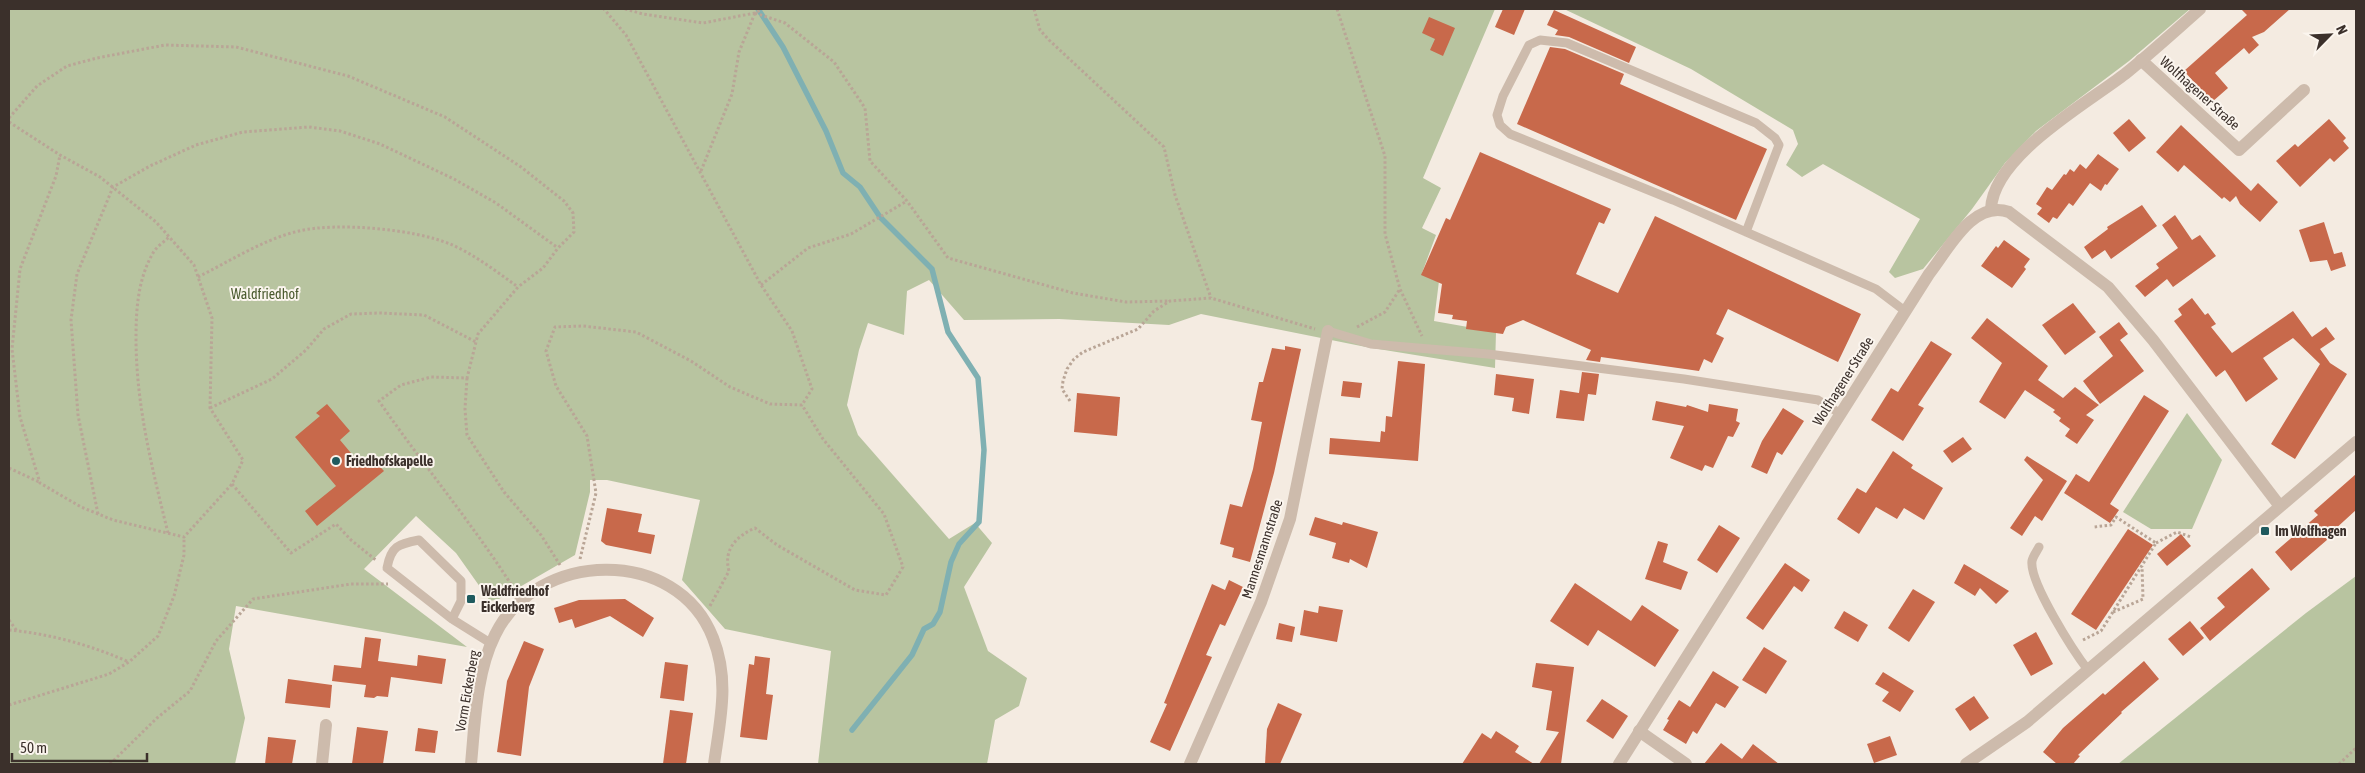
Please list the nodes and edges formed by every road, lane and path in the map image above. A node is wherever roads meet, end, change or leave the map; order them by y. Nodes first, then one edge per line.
1 (604, 9) edge
2 (625, 9) edge
3 (762, 9) edge
4 (1034, 9) edge
5 (1337, 9) edge
6 (2200, 9) edge
7 (755, 13) junction
8 (2141, 60) junction
9 (2304, 90) dead end
10 (9, 120) edge
11 (60, 155) junction
12 (700, 172) junction
13 (113, 187) junction
14 (907, 202) junction
15 (1991, 209) junction
16 (1746, 232) junction
17 (169, 237) junction
18 (558, 248) junction
19 (198, 277) junction
20 (761, 285) junction
21 (518, 287) junction
22 (1400, 289) junction
23 (1211, 298) junction
24 (1170, 301) junction
25 (1904, 311) junction
26 (1328, 331) junction
27 (1342, 334) junction
28 (476, 342) junction
29 (1431, 350) junction
30 (467, 378) junction
31 (1070, 401) dead end
32 (802, 405) junction
33 (210, 408) junction
34 (1841, 414) junction
35 (2356, 442) edge
36 (9, 468) edge
37 (40, 482) junction
38 (232, 484) junction
39 (2279, 505) junction
40 (98, 514) junction
41 (2094, 527) dead end
42 (168, 533) junction
43 (2190, 537) dead end
44 (184, 538) junction
45 (2156, 543) junction
46 (2039, 547) dead end
47 (2142, 566) junction
48 (387, 568) junction
49 (580, 572) junction
50 (566, 574) junction
51 (401, 582) junction
52 (520, 599) junction
53 (2113, 612) junction
54 (703, 618) junction
55 (452, 619) junction
56 (9, 620) edge
57 (9, 630) edge
58 (17, 631) junction
59 (492, 644) junction
60 (2072, 647) junction
61 (129, 662) junction
62 (2088, 670) junction
63 (9, 705) edge
64 (326, 725) dead end
65 (1640, 731) junction
66 (2356, 748) edge
67 (110, 764) edge
68 (322, 764) edge
69 (471, 764) edge
70 (714, 764) edge
71 (1190, 764) edge
72 (1619, 764) edge
73 (1686, 764) edge
74 (1966, 764) edge
75 (2339, 764) edge

1 - 12 path
2 - 7 path
3 - 7 path
4 - 23 path
5 - 22 path
6 - 8 street, Wolfhagener Straße
7 - 12 path
7 - 14 path
8 - 9 street, Wolfhagener Straße
8 - 15 street, Wolfhagener Straße
10 - 11 path
10 - 18 path
11 - 13 path
11 - 37 path
12 - 20 path
13 - 17 path
13 - 18 path
13 - 40 path
14 - 20 path
14 - 24 path
15 - 25 street, Wolfhagener Straße
15 - 39 street
16 - 16 lane
16 - 25 lane
17 - 19 path
17 - 42 path
18 - 21 path
19 - 21 path
19 - 33 path
20 - 32 path
21 - 28 path
22 - 27 path
22 - 29 path
23 - 24 path
23 - 26 path
24 - 31 path
25 - 34 street, Wolfhagener Straße
26 - 27 lane
26 - 71 street, Mannesmannstraße
27 - 29 lane
28 - 30 path
28 - 33 path
29 - 34 lane
30 - 50 path
30 - 52 path
32 - 49 path
32 - 54 path
33 - 38 path
34 - 65 street, Wolfhagener Straße
35 - 39 street
36 - 37 path
37 - 40 path
38 - 44 path
38 - 48 path
39 - 62 street
40 - 42 path
41 - 45 path
42 - 44 path
43 - 45 path
44 - 61 path
45 - 47 path
46 - 60 lane
47 - 53 path
47 - 53 path
48 - 51 lane
48 - 55 lane
49 - 50 street, Vorm Eickerberg
49 - 54 street, Vorm Eickerberg
50 - 52 street, Vorm Eickerberg
51 - 55 lane
51 - 67 path
52 - 59 street, Vorm Eickerberg
53 - 60 path
54 - 70 street, Vorm Eickerberg
55 - 59 lane
56 - 58 path
57 - 58 path
58 - 61 path
59 - 69 street, Vorm Eickerberg
60 - 62 lane
61 - 63 path
62 - 74 street
64 - 68 street
65 - 72 street, Wolfhagener Straße
65 - 73 street
66 - 75 path

